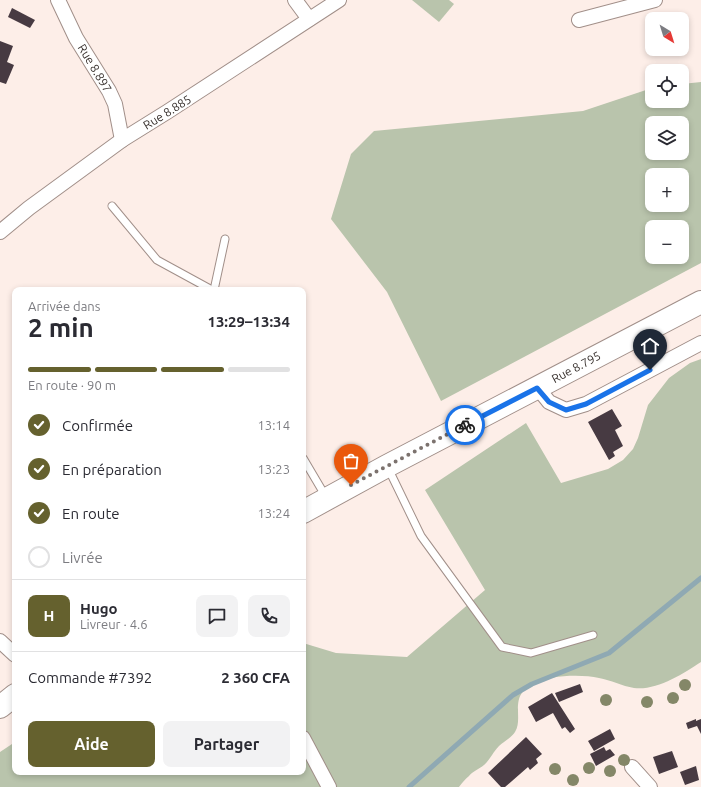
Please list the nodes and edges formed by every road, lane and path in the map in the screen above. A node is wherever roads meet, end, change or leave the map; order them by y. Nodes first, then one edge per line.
1 (58, 0) edge
2 (295, 0) edge
3 (339, 0) edge
4 (655, 0) edge
5 (309, 19) junction
6 (579, 20) dead end
7 (122, 140) junction
8 (112, 206) dead end
9 (0, 232) edge
10 (225, 239) dead end
11 (207, 287) edge
12 (214, 287) edge
13 (701, 302) edge
14 (701, 343) edge
15 (537, 388) junction
16 (306, 463) edge
17 (387, 466) junction
18 (327, 498) junction
19 (306, 510) edge
20 (593, 635) dead end
21 (0, 641) edge
22 (12, 652) edge
23 (12, 697) edge
24 (0, 707) edge
25 (306, 744) edge
26 (632, 767) dead end
27 (329, 787) edge
28 (650, 787) edge

1 - 7 street, Rue 8.897
2 - 5 street
3 - 5 street, Rue 8.885
4 - 6 street
5 - 7 street, Rue 8.885
7 - 9 street, Rue 8.885
8 - 11 lane
10 - 12 lane
13 - 15 highway, Rue 8.795
14 - 15 street
15 - 17 highway, Rue 8.795
16 - 18 lane
17 - 18 highway, Rue 8.795
17 - 20 lane
18 - 19 highway, Rue 8.795
21 - 22 street
23 - 24 highway
25 - 27 street
26 - 28 street

